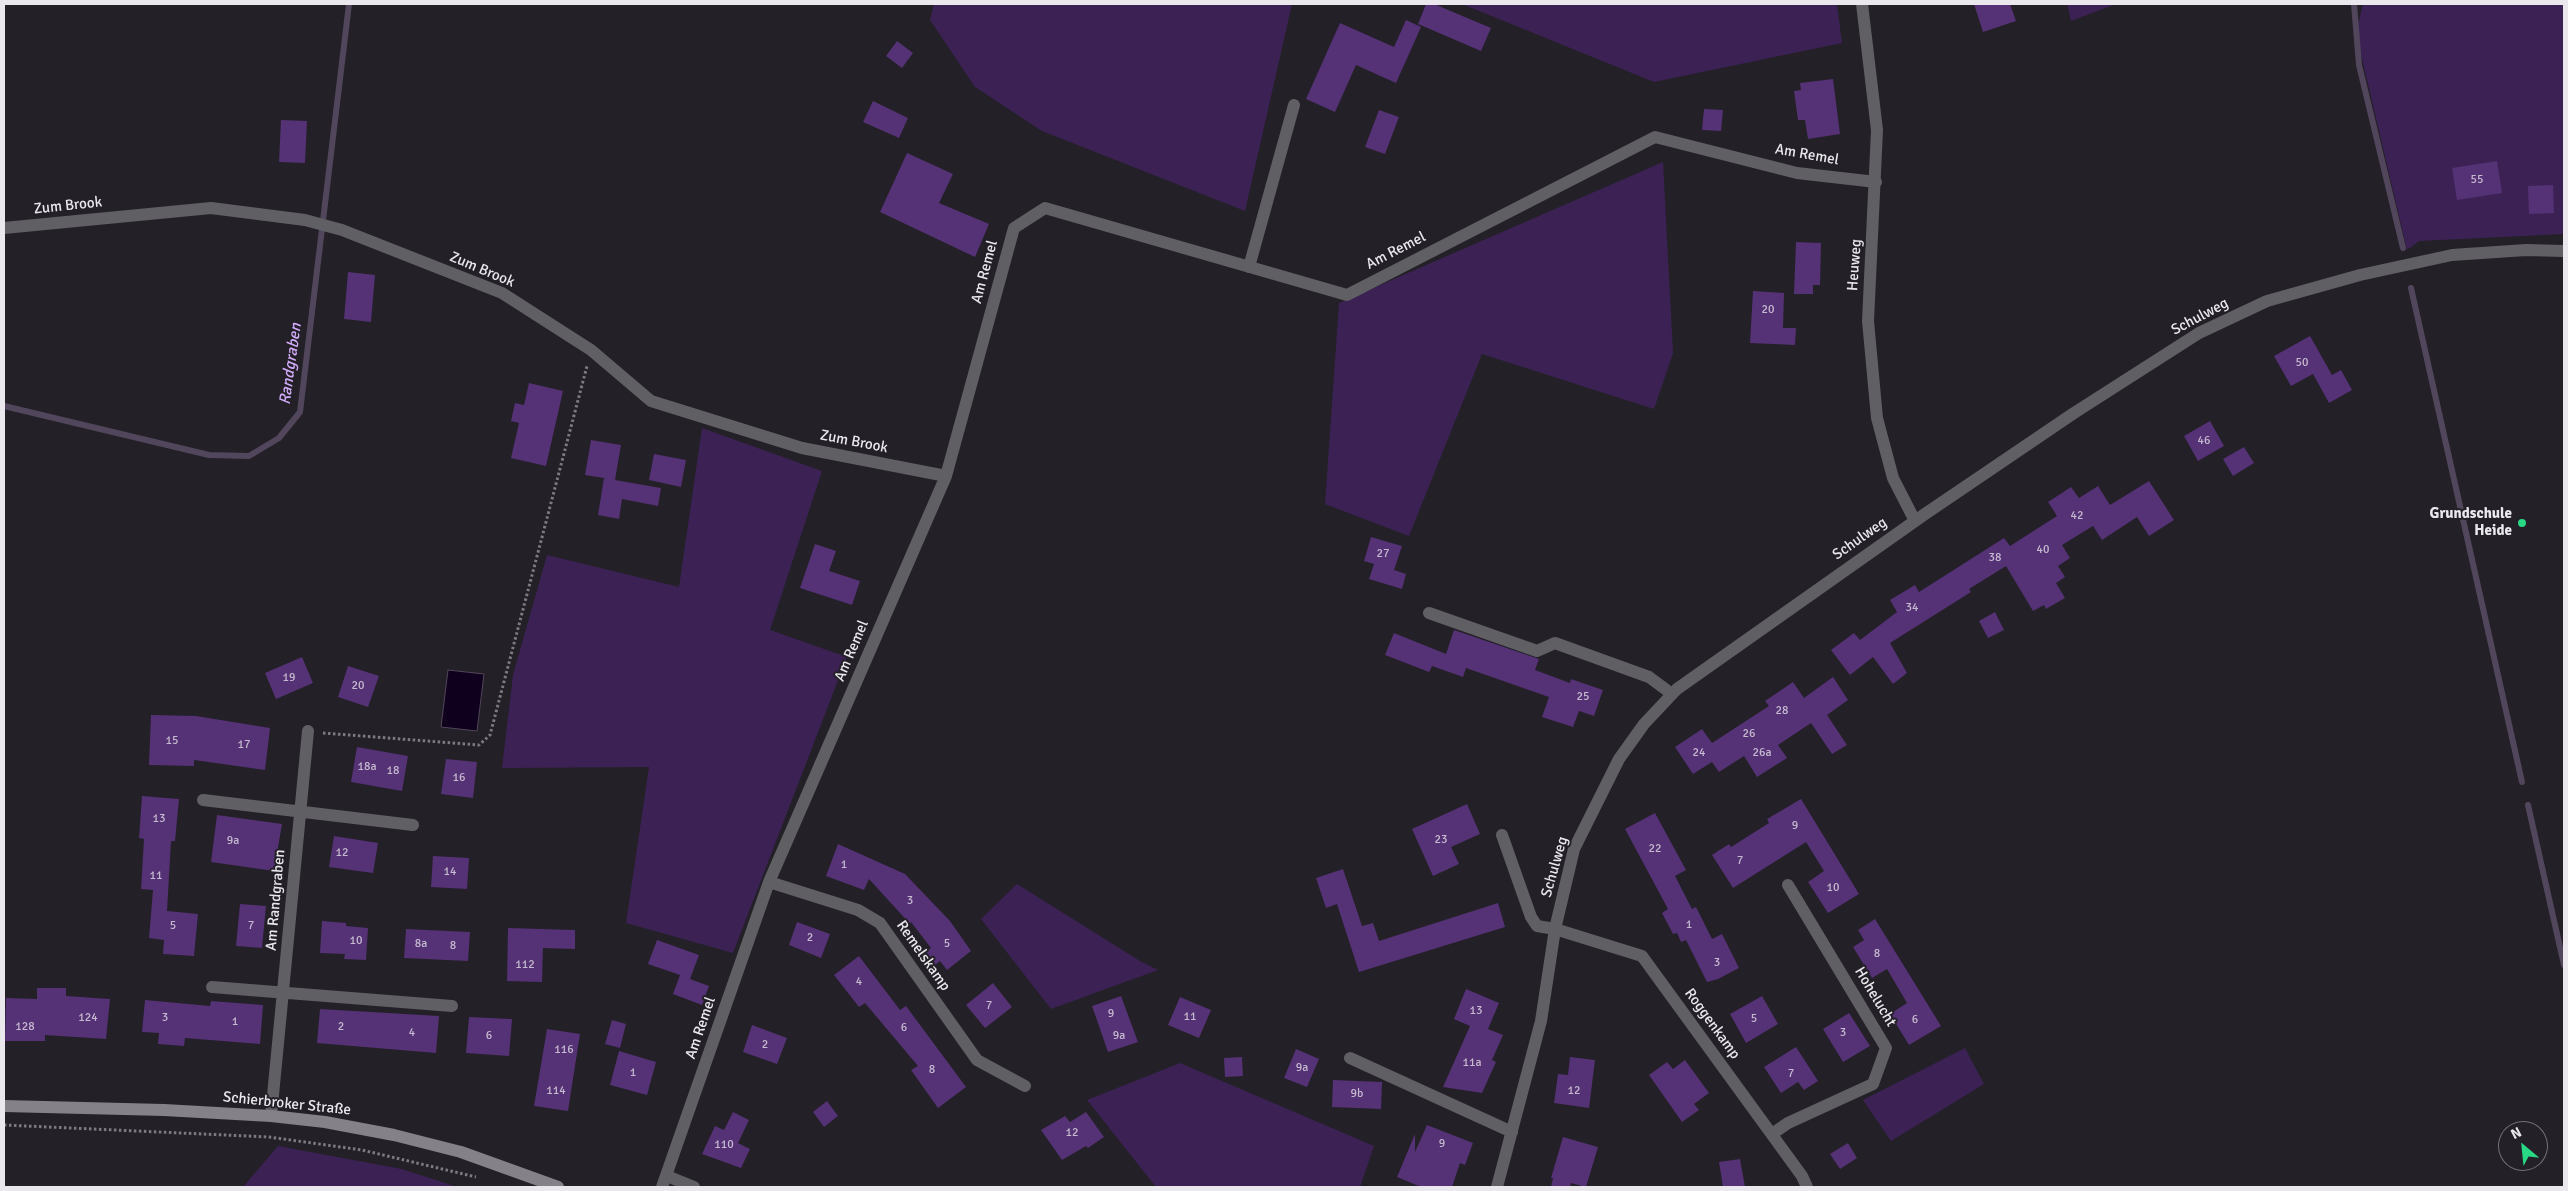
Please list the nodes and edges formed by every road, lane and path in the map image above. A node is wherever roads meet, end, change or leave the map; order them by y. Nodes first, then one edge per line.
1 (1862, 4) edge
2 (1294, 106) dead end
3 (1876, 182) junction
4 (4, 228) edge
5 (2564, 251) edge
6 (1249, 266) junction
7 (591, 350) junction
8 (946, 476) junction
9 (1915, 521) junction
10 (1429, 613) dead end
11 (1672, 694) junction
12 (308, 731) joint
13 (203, 800) dead end
14 (300, 810) junction
15 (413, 825) dead end
16 (1502, 835) dead end
17 (769, 882) junction
18 (1788, 885) dead end
19 (1555, 929) junction
20 (212, 987) dead end
21 (284, 992) junction
22 (452, 1006) dead end
23 (1350, 1058) dead end
24 (1025, 1086) dead end
25 (4, 1106) edge
26 (270, 1116) junction
27 (4, 1125) edge
28 (1512, 1132) junction
29 (1772, 1134) junction
30 (481, 1178) dead end
31 (665, 1181) edge
32 (558, 1187) edge
33 (694, 1187) edge
34 (1497, 1187) edge
35 (1807, 1187) edge

1 - 3 street, Heuweg
2 - 6 street
3 - 6 street, Am Remel
3 - 9 street, Heuweg
4 - 7 street, Zum Brook
5 - 9 street, Schulweg
6 - 8 street, Am Remel
7 - 8 street, Zum Brook
7 - 12 path
8 - 17 street, Am Remel
9 - 11 street, Schulweg
10 - 11 street
11 - 19 street, Schulweg
12 - 14 street, Am Randgraben
13 - 14 street
14 - 15 street
14 - 21 street, Am Randgraben
16 - 19 street, Roggenkamp
17 - 24 street, Remelskamp
17 - 31 street, Am Remel
18 - 29 street, Hohelucht
19 - 28 street, Schulweg
19 - 29 street, Roggenkamp
20 - 21 street
21 - 22 street
21 - 26 street, Am Randgraben
23 - 28 street
25 - 26 main road, Schierbroker Straße
26 - 32 main road, Schierbroker Straße
27 - 30 path
28 - 34 street, Schulweg
29 - 35 street, Roggenkamp
31 - 33 street

